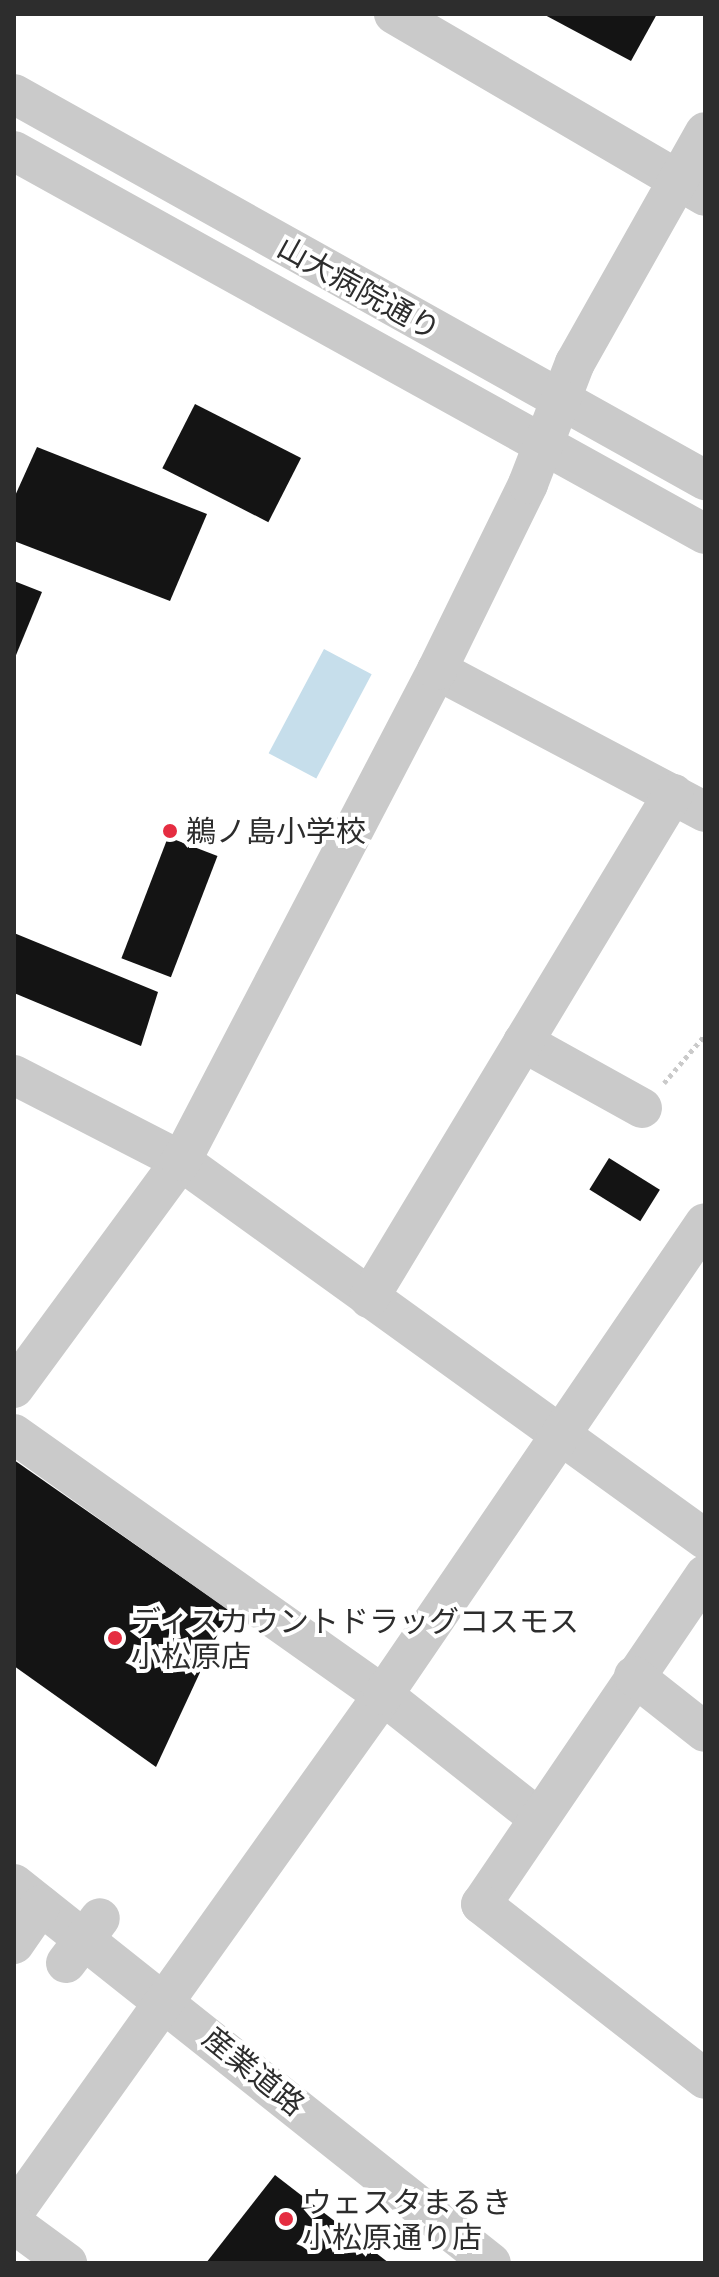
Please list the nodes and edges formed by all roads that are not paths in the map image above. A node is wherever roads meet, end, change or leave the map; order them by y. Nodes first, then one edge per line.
1 (394, 14) edge
2 (14, 94) edge
3 (705, 132) edge
4 (14, 151) edge
5 (691, 189) edge
6 (558, 400) junction
7 (542, 443) junction
8 (705, 480) edge
9 (705, 534) edge
10 (437, 670) junction
11 (689, 803) edge
12 (523, 1042) junction
13 (14, 1075) edge
14 (642, 1108) road end
15 (181, 1161) junction
16 (702, 1233) edge
17 (369, 1298) junction
18 (14, 1388) edge
19 (14, 1434) edge
20 (558, 1437) junction
21 (705, 1539) edge
22 (705, 1575) edge
23 (634, 1676) junction
24 (383, 1695) junction
25 (705, 1732) edge
26 (538, 1818) junction
27 (27, 1894) edge
28 (100, 1918) dead end
29 (14, 1944) edge
30 (66, 1963) dead end
31 (164, 1998) junction
32 (705, 2079) edge
33 (14, 2212) edge
34 (14, 2224) edge
35 (67, 2263) edge
36 (491, 2263) edge

1 - 5 street
2 - 6 street, 山大病院通り
3 - 5 street
4 - 7 street, 山大病院通り
5 - 6 street
6 - 7 street
6 - 8 street, 山大病院通り
7 - 9 street, 山大病院通り
7 - 10 street
10 - 11 street
10 - 15 street
11 - 12 street
12 - 14 street
12 - 17 street
13 - 15 street
15 - 17 street
15 - 18 street
16 - 20 street
17 - 20 street
19 - 24 street
20 - 21 street
20 - 24 street
22 - 23 street
23 - 25 street
23 - 26 street
24 - 26 street
24 - 31 street
26 - 32 street
27 - 29 street
27 - 31 street, 産業道路
28 - 30 street, bridge
31 - 33 street
31 - 36 street, 産業道路
34 - 35 street

